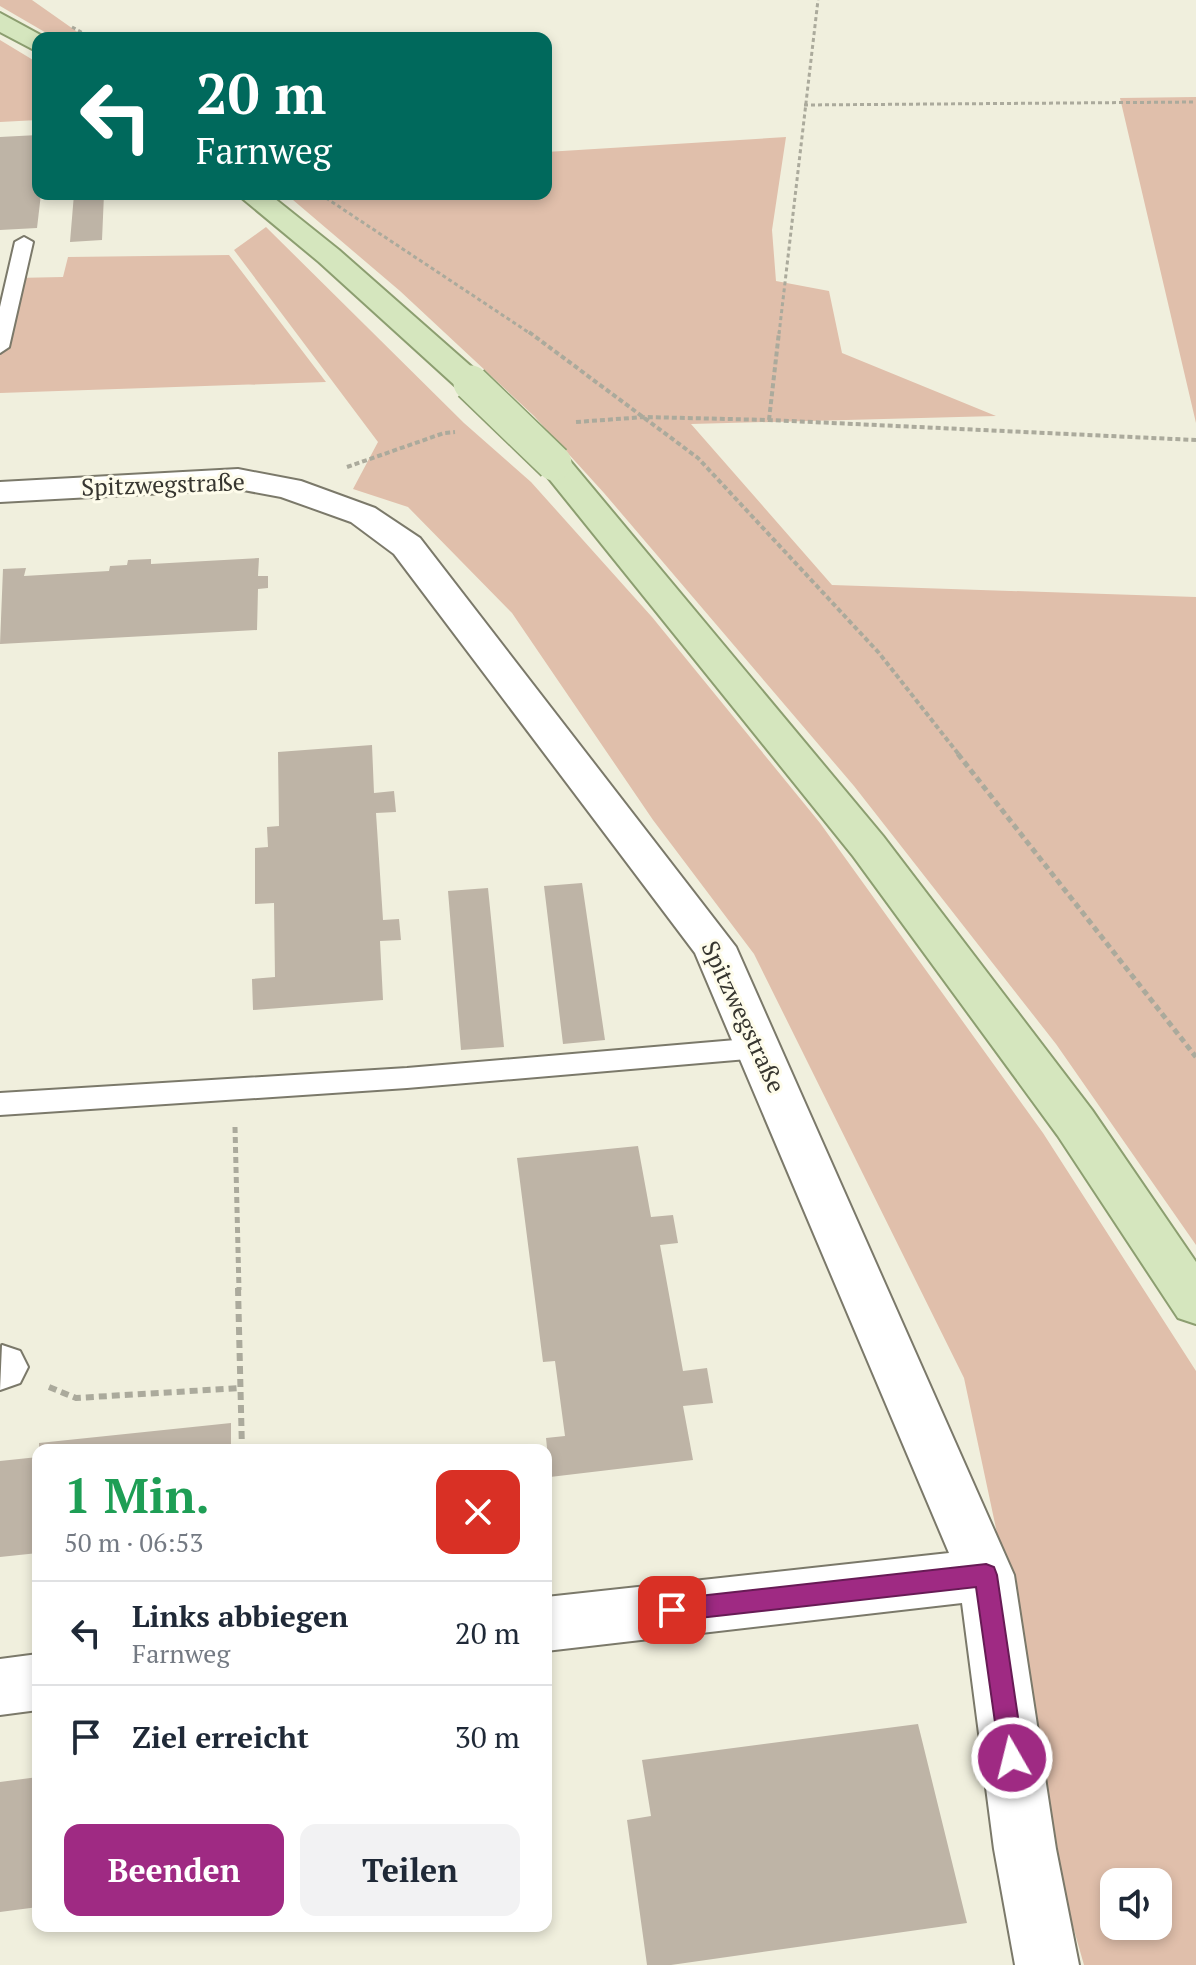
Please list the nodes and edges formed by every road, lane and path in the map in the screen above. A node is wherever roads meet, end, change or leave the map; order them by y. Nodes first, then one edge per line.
1 (818, 0) edge
2 (0, 21) edge
3 (32, 40) edge
4 (1196, 102) edge
5 (804, 105) junction
6 (259, 200) edge
7 (329, 200) edge
8 (24, 242) dead end
9 (0, 347) edge
10 (1196, 440) edge
11 (0, 492) edge
12 (759, 1048) junction
13 (1196, 1057) edge
14 (234, 1090) junction
15 (0, 1104) edge
16 (1196, 1303) edge
17 (1, 1367) edge
18 (241, 1388) junction
19 (242, 1444) edge
20 (986, 1575) junction
21 (552, 1623) edge
22 (32, 1683) edge
23 (0, 1687) edge
24 (1047, 1965) edge

1 - 5 path
2 - 3 main road
4 - 5 path
5 - 10 path
6 - 16 main road, bridge
7 - 13 path
8 - 9 lane
11 - 12 street, Spitzwegstraße
12 - 14 lane
12 - 20 street, Spitzwegstraße
14 - 15 lane
14 - 18 path
17 - 18 path
18 - 19 path
20 - 21 street
20 - 24 street, Spitzwegstraße
22 - 23 street

